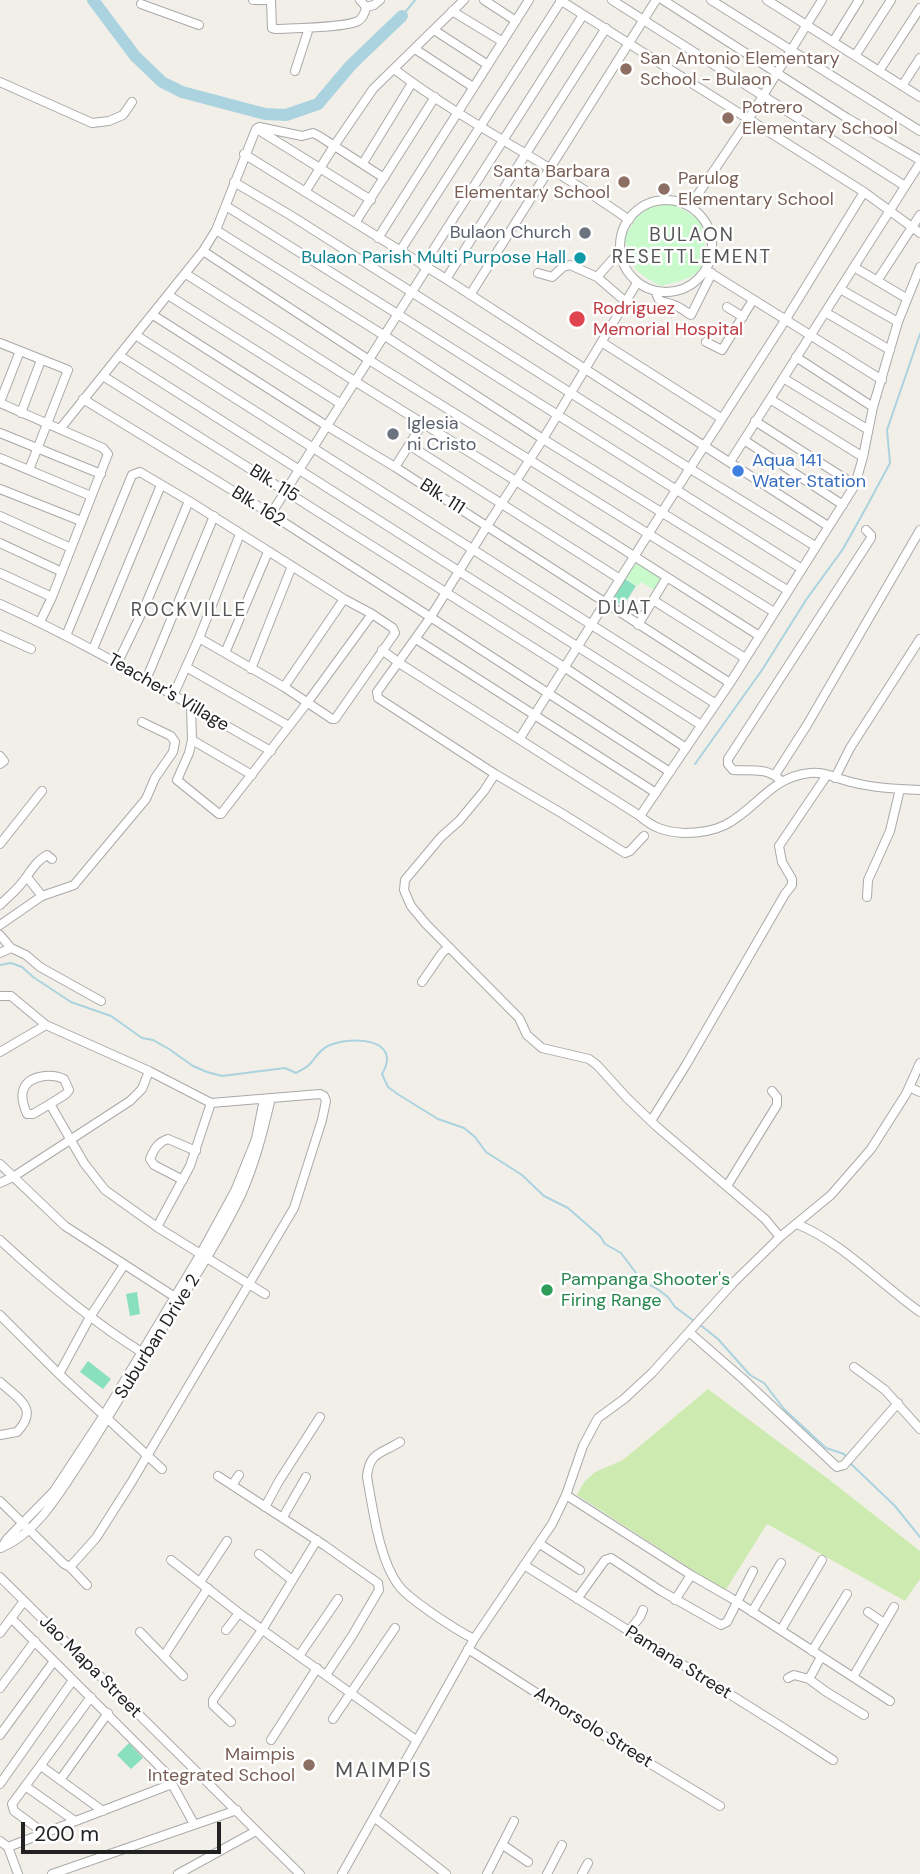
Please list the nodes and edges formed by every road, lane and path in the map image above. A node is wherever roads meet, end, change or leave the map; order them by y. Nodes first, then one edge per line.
1 (253, 0) edge
2 (266, 0) edge
3 (271, 0) edge
4 (380, 0) edge
5 (464, 0) edge
6 (484, 0) edge
7 (529, 0) edge
8 (560, 0) edge
9 (612, 0) edge
10 (656, 0) edge
11 (663, 0) edge
12 (711, 0) edge
13 (767, 0) edge
14 (785, 0) edge
15 (822, 0) edge
16 (859, 0) edge
17 (891, 0) edge
18 (141, 4) dead end
19 (363, 4) edge
20 (498, 4) edge
21 (780, 8) junction
22 (920, 8) edge
23 (452, 11) junction
24 (583, 15) junction
25 (643, 20) junction
26 (516, 21) junction
27 (199, 25) dead end
28 (336, 25) junction
29 (806, 25) junction
30 (309, 28) junction
31 (606, 28) junction
32 (434, 30) junction
33 (333, 35) dead end
34 (503, 42) junction
35 (628, 42) junction
36 (833, 42) junction
37 (415, 49) junction
38 (790, 49) junction
39 (855, 56) junction
40 (920, 58) edge
41 (488, 65) junction
42 (394, 69) junction
43 (295, 71) dead end
44 (878, 71) junction
45 (776, 73) junction
46 (0, 82) edge
47 (412, 83) junction
48 (902, 86) junction
49 (473, 87) junction
50 (762, 96) junction
51 (435, 97) junction
52 (920, 97) edge
53 (132, 102) dead end
54 (457, 112) junction
55 (748, 120) junction
56 (480, 126) junction
57 (256, 129) junction
58 (920, 131) edge
59 (502, 140) junction
60 (334, 146) junction
61 (244, 154) junction
62 (525, 154) junction
63 (920, 162) edge
64 (363, 163) junction
65 (321, 167) junction
66 (549, 168) junction
67 (384, 178) junction
68 (234, 182) junction
69 (905, 186) junction
70 (305, 192) junction
71 (864, 192) junction
72 (370, 200) junction
73 (226, 206) junction
74 (690, 206) junction
75 (890, 209) junction
76 (920, 215) edge
77 (629, 220) junction
78 (355, 223) junction
79 (216, 230) junction
80 (916, 230) edge
81 (378, 238) junction
82 (621, 250) junction
83 (203, 251) junction
84 (400, 251) junction
85 (425, 267) junction
86 (854, 267) junction
87 (709, 271) junction
88 (538, 273) dead end
89 (186, 274) junction
90 (919, 274) edge
91 (597, 277) junction
92 (446, 279) junction
93 (877, 281) junction
94 (637, 283) junction
95 (840, 289) junction
96 (656, 291) junction
97 (411, 293) junction
98 (168, 295) junction
99 (470, 295) junction
100 (906, 298) junction
101 (753, 300) junction
102 (626, 302) junction
103 (727, 307) dead end
104 (825, 312) junction
105 (398, 314) junction
106 (153, 315) junction
107 (743, 317) junction
108 (786, 319) junction
109 (898, 322) junction
110 (385, 335) junction
111 (137, 336) junction
112 (810, 336) junction
113 (603, 342) junction
114 (706, 342) dead end
115 (0, 343) edge
116 (20, 351) junction
117 (890, 351) junction
118 (120, 356) junction
119 (796, 357) junction
120 (369, 359) junction
121 (41, 360) junction
122 (68, 370) junction
123 (586, 371) junction
124 (77, 374) dead end
125 (103, 376) junction
126 (783, 378) junction
127 (882, 380) junction
128 (355, 382) junction
129 (571, 392) junction
130 (770, 398) junction
131 (82, 399) junction
132 (0, 403) edge
133 (341, 404) junction
134 (873, 407) junction
135 (21, 413) junction
136 (557, 415) junction
137 (721, 418) junction
138 (755, 421) junction
139 (46, 423) junction
140 (423, 423) junction
141 (327, 426) junction
142 (60, 429) junction
143 (867, 429) junction
144 (0, 433) edge
145 (543, 439) junction
146 (744, 440) junction
147 (410, 445) junction
148 (704, 446) junction
149 (37, 448) junction
150 (313, 448) junction
151 (863, 457) junction
152 (0, 458) edge
153 (530, 459) junction
154 (730, 462) junction
155 (395, 467) junction
156 (689, 468) junction
157 (29, 470) junction
158 (299, 470) junction
159 (101, 474) junction
160 (516, 481) junction
161 (161, 485) junction
162 (855, 485) junction
163 (0, 489) edge
164 (676, 490) junction
165 (285, 491) junction
166 (91, 496) junction
167 (189, 501) junction
168 (502, 503) junction
169 (843, 505) junction
170 (662, 512) junction
171 (271, 514) junction
172 (0, 516) edge
173 (214, 516) junction
174 (81, 522) junction
175 (487, 526) junction
176 (828, 526) junction
177 (866, 530) dead end
178 (920, 530) edge
179 (240, 534) junction
180 (648, 534) junction
181 (0, 543) edge
182 (816, 545) junction
183 (71, 548) junction
184 (473, 549) junction
185 (268, 552) junction
186 (634, 556) junction
187 (292, 566) junction
188 (802, 569) junction
189 (62, 572) junction
190 (460, 572) junction
191 (0, 573) edge
192 (667, 577) junction
193 (620, 579) junction
194 (787, 590) junction
195 (446, 593) junction
196 (52, 597) junction
197 (344, 599) junction
198 (653, 600) junction
199 (605, 603) junction
200 (0, 604) edge
201 (774, 612) junction
202 (372, 614) junction
203 (430, 618) junction
204 (40, 622) junction
205 (591, 624) junction
206 (638, 625) junction
207 (0, 635) edge
208 (758, 635) junction
209 (66, 636) junction
210 (199, 638) junction
211 (416, 639) junction
212 (920, 639) edge
213 (577, 646) junction
214 (31, 649) dead end
215 (93, 649) junction
216 (382, 650) junction
217 (225, 653) junction
218 (745, 658) junction
219 (397, 661) junction
220 (117, 664) junction
221 (186, 667) junction
222 (564, 667) junction
223 (251, 669) junction
224 (146, 680) junction
225 (730, 683) junction
226 (284, 687) junction
227 (549, 694) junction
228 (173, 696) junction
229 (307, 703) junction
230 (716, 704) junction
231 (191, 706) junction
232 (535, 715) junction
233 (142, 722) dead end
234 (701, 725) junction
235 (289, 726) junction
236 (520, 738) junction
237 (192, 740) junction
238 (686, 748) junction
239 (271, 751) junction
240 (670, 772) junction
241 (495, 774) junction
242 (252, 775) junction
243 (831, 776) junction
244 (778, 778) junction
245 (900, 789) junction
246 (920, 790) edge
247 (42, 791) dead end
248 (656, 793) junction
249 (640, 816) junction
250 (644, 836) dead end
251 (0, 844) edge
252 (52, 859) dead end
253 (27, 877) junction
254 (42, 895) junction
255 (867, 897) dead end
256 (0, 905) edge
257 (0, 925) edge
258 (0, 935) edge
259 (449, 947) junction
260 (11, 948) junction
261 (0, 953) edge
262 (422, 982) dead end
263 (0, 996) edge
264 (101, 1001) dead end
265 (46, 1025) junction
266 (0, 1052) edge
267 (920, 1063) edge
268 (149, 1071) junction
269 (909, 1087) junction
270 (772, 1091) dead end
271 (920, 1092) edge
272 (268, 1099) junction
273 (211, 1103) junction
274 (50, 1104) junction
275 (651, 1121) junction
276 (70, 1140) junction
277 (196, 1151) junction
278 (0, 1164) edge
279 (13, 1177) junction
280 (183, 1180) junction
281 (0, 1183) edge
282 (727, 1186) junction
283 (797, 1224) junction
284 (157, 1227) junction
285 (780, 1237) junction
286 (0, 1240) edge
287 (203, 1256) junction
288 (124, 1265) junction
289 (249, 1284) junction
290 (265, 1294) dead end
291 (177, 1298) junction
292 (920, 1312) edge
293 (90, 1317) junction
294 (2, 1319) edge
295 (690, 1330) junction
296 (144, 1353) junction
297 (854, 1367) dead end
298 (59, 1374) junction
299 (0, 1382) edge
300 (898, 1403) junction
301 (106, 1417) junction
302 (320, 1417) dead end
303 (920, 1429) edge
304 (0, 1435) edge
305 (400, 1442) dead end
306 (146, 1454) junction
307 (162, 1469) dead end
308 (239, 1475) dead end
309 (218, 1476) dead end
310 (306, 1477) dead end
311 (232, 1485) junction
312 (566, 1495) junction
313 (0, 1501) edge
314 (265, 1507) junction
315 (283, 1517) junction
316 (26, 1527) junction
317 (317, 1540) junction
318 (227, 1541) dead end
319 (540, 1544) junction
320 (0, 1549) edge
321 (259, 1554) dead end
322 (171, 1560) dead end
323 (821, 1560) dead end
324 (781, 1563) dead end
325 (524, 1565) junction
326 (67, 1566) junction
327 (580, 1570) dead end
328 (753, 1571) dead end
329 (691, 1574) junction
330 (0, 1577) edge
331 (292, 1580) junction
332 (87, 1585) dead end
333 (204, 1585) junction
334 (847, 1594) dead end
335 (338, 1599) dead end
336 (577, 1599) junction
337 (675, 1600) junction
338 (24, 1601) junction
339 (736, 1601) junction
340 (894, 1607) dead end
341 (643, 1610) dead end
342 (752, 1612) junction
343 (868, 1612) dead end
344 (239, 1613) junction
345 (11, 1618) junction
346 (884, 1623) junction
347 (395, 1628) dead end
348 (226, 1630) dead end
349 (262, 1630) junction
350 (781, 1630) junction
351 (139, 1632) dead end
352 (628, 1632) junction
353 (0, 1633) edge
354 (474, 1639) junction
355 (35, 1641) junction
356 (468, 1648) junction
357 (812, 1651) junction
358 (164, 1656) junction
359 (299, 1656) junction
360 (821, 1657) junction
361 (54, 1661) junction
362 (317, 1668) junction
363 (326, 1675) junction
364 (183, 1676) dead end
365 (853, 1677) junction
366 (788, 1678) dead end
367 (809, 1679) junction
368 (74, 1680) junction
369 (0, 1688) edge
370 (352, 1693) junction
371 (91, 1697) junction
372 (890, 1701) dead end
373 (108, 1713) junction
374 (864, 1715) dead end
375 (333, 1719) dead end
376 (231, 1722) dead end
377 (0, 1735) edge
378 (271, 1740) dead end
379 (416, 1740) junction
380 (833, 1760) dead end
381 (41, 1766) junction
382 (60, 1780) junction
383 (0, 1784) edge
384 (172, 1784) junction
385 (25, 1786) junction
386 (720, 1806) dead end
387 (237, 1810) junction
388 (103, 1811) junction
389 (374, 1817) junction
390 (75, 1821) junction
391 (514, 1821) dead end
392 (194, 1824) junction
393 (256, 1831) junction
394 (44, 1833) junction
395 (0, 1842) edge
396 (503, 1845) junction
397 (562, 1845) dead end
398 (8, 1847) junction
399 (528, 1862) dead end
400 (588, 1863) dead end
401 (18, 1874) edge
402 (51, 1874) edge
403 (178, 1874) edge
404 (300, 1874) edge
405 (342, 1874) edge
406 (446, 1874) edge
407 (487, 1874) edge
408 (547, 1874) edge
409 (582, 1874) edge

1 - 2 street
3 - 30 street
4 - 19 street
5 - 23 street
6 - 20 street
7 - 26 street
8 - 24 street
8 - 56 street
9 - 25 street
10 - 25 street
11 - 45 street
12 - 38 street
13 - 21 street
14 - 21 street
15 - 29 street
16 - 36 street
17 - 39 street
18 - 27 street
19 - 28 street
20 - 26 street
21 - 29 street
22 - 44 street
23 - 32 street
23 - 34 street
24 - 31 street
24 - 59 street
25 - 35 street
25 - 50 street
26 - 34 street
28 - 30 street
28 - 33 street
29 - 36 street
29 - 38 street
30 - 43 street
31 - 35 street
31 - 62 street
32 - 37 street
32 - 41 street
34 - 41 street
35 - 55 street
35 - 66 street
36 - 39 street
37 - 42 street
37 - 49 street
38 - 45 street
38 - 58 street
39 - 44 street
40 - 48 street
41 - 49 street
42 - 47 street
42 - 60 street
44 - 48 street
45 - 50 street
45 - 63 street
46 - 53 street
47 - 51 street
47 - 64 street
48 - 52 street
49 - 54 street
50 - 55 street
50 - 69 street
51 - 54 street
51 - 67 street
54 - 56 street
54 - 81 street
55 - 71 street
55 - 74 street
56 - 59 street
56 - 84 street
57 - 60 street
57 - 61 street
57 - 65 street
59 - 62 street
59 - 85 street
60 - 64 street
60 - 65 street
61 - 68 street
61 - 70 street
62 - 66 street
62 - 92 street
63 - 69 street
64 - 67 street
65 - 70 street
65 - 72 street
66 - 77 street
66 - 99 street
67 - 72 street
68 - 73 street
68 - 97 street
69 - 75 street
70 - 78 street
71 - 75 street
71 - 108 street
72 - 78 street
73 - 79 street
73 - 105 street
74 - 77 street
74 - 87 street
75 - 80 street
75 - 86 street
76 - 80 street
77 - 82 street
78 - 81 street
79 - 83 street
79 - 110 street
80 - 93 street
81 - 84 street
82 - 91 street
82 - 94 street
83 - 89 street
83 - 120 street
84 - 85 street
85 - 92 street
85 - 97 street
86 - 93 street
86 - 95 street
87 - 96 street
87 - 96 street
87 - 101 street
88 - 91 street
89 - 98 street
89 - 128 street
90 - 100 street
91 - 102 street
92 - 99 street
93 - 100 street
94 - 96 street
94 - 102 street
95 - 104 street
95 - 109 street
97 - 105 street
97 - 129 street
98 - 106 street
98 - 133 street
99 - 123 street
100 - 109 street
101 - 107 street
101 - 108 street
102 - 113 street
103 - 107 street
104 - 112 street
104 - 117 street
105 - 110 street
105 - 136 street
106 - 111 street
106 - 141 street, Blk. 111
107 - 114 street
108 - 112 street
108 - 137 street
109 - 117 street
110 - 120 street
110 - 145 street
111 - 118 street
111 - 150 street
112 - 119 street
112 - 127 street
113 - 123 street
113 - 137 street
115 - 116 street
116 - 121 street
116 - 132 street
117 - 127 street
118 - 125 street
118 - 158 street
119 - 126 street
119 - 134 street
120 - 128 street
120 - 153 street
121 - 122 street
121 - 135 street
122 - 124 street
122 - 139 street
123 - 129 street
123 - 148 street
125 - 131 street
125 - 165 street, Blk. 115
126 - 130 street
126 - 143 street
127 - 134 street
128 - 133 street
128 - 140 street
129 - 136 street
129 - 156 street
130 - 138 street
130 - 151 street
131 - 142 street
131 - 171 street, Blk. 162
132 - 135 street
133 - 141 street
134 - 143 street
135 - 139 street
136 - 145 street
136 - 164 street
137 - 148 street
138 - 146 street
138 - 162 street
139 - 142 street
139 - 149 street
140 - 147 street
140 - 160 street
141 - 150 street
141 - 155 street, Blk. 111
142 - 159 street
143 - 151 street
144 - 149 street
145 - 153 street
145 - 170 street
146 - 154 street
146 - 169 street
147 - 155 street
147 - 168 street
148 - 154 street
148 - 156 street
149 - 157 street
149 - 159 street
150 - 158 street
150 - 184 street
151 - 162 street
152 - 157 street
153 - 160 street
153 - 180 street
154 - 176 street
155 - 175 street, Blk. 111
156 - 164 street
156 - 182 street
157 - 166 street
158 - 165 street
158 - 190 street
159 - 166 street
160 - 168 street
160 - 186 street
161 - 167 street
161 - 209 street
161 - 215 street
162 - 169 street
163 - 174 street
164 - 170 street
164 - 188 street
165 - 171 street
165 - 195 street, Blk. 115
166 - 174 street
167 - 173 street
167 - 220 street
168 - 175 street
168 - 193 street
169 - 176 street
170 - 180 street
170 - 194 street
171 - 203 street, Blk. 162
172 - 183 street
173 - 179 street
173 - 224 street
174 - 183 street
175 - 184 street
175 - 199 street, Blk. 111
176 - 182 street
177 - 244 street
178 - 244 street
179 - 185 street
179 - 210 street
180 - 186 street
180 - 201 street
181 - 189 street
182 - 188 street
183 - 189 street
184 - 190 street
184 - 205 street
185 - 187 street
185 - 217 street
186 - 192 street
186 - 193 street
187 - 197 street
187 - 223 street
188 - 194 street
189 - 196 street
190 - 195 street
190 - 213 street
191 - 196 street
192 - 198 street
192 - 208 street
193 - 199 street
194 - 201 street
195 - 203 street
195 - 222 street, Blk. 115
196 - 204 street
197 - 202 street
197 - 226 street
198 - 206 street
198 - 218 street
199 - 205 street
199 - 206 street, Blk. 111
200 - 204 street, Teacher's Village
201 - 208 street
202 - 216 street
202 - 229 street
203 - 211 street
203 - 227 street, Blk. 162
204 - 209 street, Teacher's Village
205 - 213 street
205 - 230 street
206 - 225 street, Blk. 111
207 - 214 street
208 - 218 street
209 - 215 street, Teacher's Village
210 - 217 street
210 - 221 street
211 - 219 street
211 - 232 street
212 - 243 street
213 - 222 street
213 - 234 street
215 - 220 street, Teacher's Village
216 - 219 street
216 - 229 street
217 - 223 street
218 - 225 street
219 - 236 street
219 - 241 street
220 - 224 street, Teacher's Village
221 - 228 street
221 - 235 street
222 - 227 street
222 - 238 street, Blk. 115
223 - 226 street
224 - 228 street, Teacher's Village
225 - 230 street
226 - 229 street
227 - 232 street
227 - 240 street, Blk. 162
228 - 231 street, Teacher's Village
229 - 235 street
230 - 234 street
231 - 237 street
231 - 239 street, Teacher's Village
232 - 236 street
232 - 248 street
233 - 254 street
234 - 238 street
235 - 239 street
236 - 249 street
237 - 242 street
237 - 242 street
238 - 240 street
239 - 242 street
240 - 248 street
241 - 250 street
241 - 259 street
243 - 244 street
243 - 245 street
243 - 275 street
244 - 249 street
245 - 246 street
245 - 255 street
247 - 251 street
248 - 249 street
252 - 253 street
253 - 254 street
253 - 256 street
254 - 257 street
258 - 260 street
259 - 262 street
259 - 275 street
260 - 261 street
260 - 264 street
263 - 265 street
265 - 266 street
265 - 268 street
267 - 269 street
268 - 273 street
268 - 276 street
269 - 271 street
269 - 283 street
270 - 282 street
272 - 273 street
272 - 287 street, Suburban Drive 2
272 - 289 street
273 - 277 street
274 - 274 street
274 - 276 street
275 - 282 street
276 - 279 street
276 - 284 street
277 - 280 street
277 - 280 street
278 - 279 street
279 - 281 street
279 - 288 street
280 - 284 street
282 - 285 street
283 - 285 street
283 - 292 street
284 - 287 street
285 - 295 street
286 - 293 street
287 - 289 street
287 - 291 street, Suburban Drive 2
288 - 291 street
288 - 293 street
289 - 290 street
289 - 306 street
291 - 296 street, Suburban Drive 2
293 - 296 street
293 - 298 street
294 - 298 street
295 - 300 street
295 - 312 street
296 - 301 street, Suburban Drive 2
297 - 300 street
298 - 301 street
299 - 304 street
300 - 303 street
301 - 306 street
301 - 316 street, Suburban Drive 2
302 - 314 street
305 - 354 street
306 - 307 street
306 - 326 street
308 - 311 street
309 - 311 street
310 - 315 street
311 - 314 street
312 - 319 street
312 - 329 street
313 - 316 street
314 - 315 street
315 - 317 street
316 - 320 street, Suburban Drive 2
316 - 326 street
317 - 331 street
317 - 363 street
318 - 333 street
319 - 325 street
319 - 327 street
321 - 331 street
322 - 333 street
323 - 350 street
324 - 342 street
325 - 336 street, Pamana Street
325 - 354 street
326 - 332 street
328 - 339 street
329 - 337 street
329 - 339 street
330 - 338 street, Jao Mapa Street
331 - 349 street
333 - 344 street
333 - 358 street
334 - 357 street
335 - 359 street
336 - 337 street
336 - 352 street, Pamana Street
337 - 339 street
338 - 345 street
338 - 387 street, Jao Mapa Street
339 - 342 street
340 - 346 street
341 - 352 street
342 - 350 street
343 - 346 street
344 - 348 street
344 - 349 street
345 - 353 street
345 - 355 street
346 - 365 street
347 - 370 street
349 - 359 street
349 - 376 street
350 - 357 street
351 - 358 street
352 - 380 street, Pamana Street
354 - 356 street
355 - 361 street
355 - 369 street
356 - 379 street
356 - 386 street, Amorsolo Street
357 - 360 street
358 - 364 street
359 - 362 street
360 - 365 street
360 - 367 street
361 - 368 street
361 - 377 street
362 - 363 street
362 - 378 street
363 - 370 street
365 - 372 street
366 - 367 street
367 - 374 street
368 - 371 street
368 - 383 street
370 - 375 street
370 - 379 street
371 - 373 street
371 - 381 street
373 - 382 street
373 - 384 street
379 - 389 street
381 - 382 street
381 - 385 street
382 - 388 street
384 - 388 street
384 - 392 street
385 - 390 street
385 - 394 street
387 - 392 street
387 - 393 street, Jao Mapa Street
388 - 390 street
389 - 405 street
389 - 406 street
390 - 394 street
391 - 396 street
392 - 402 street
393 - 403 street
393 - 404 street, Jao Mapa Street
394 - 398 street
395 - 398 street
396 - 399 street
396 - 407 street
397 - 408 street
398 - 401 street
400 - 409 street

